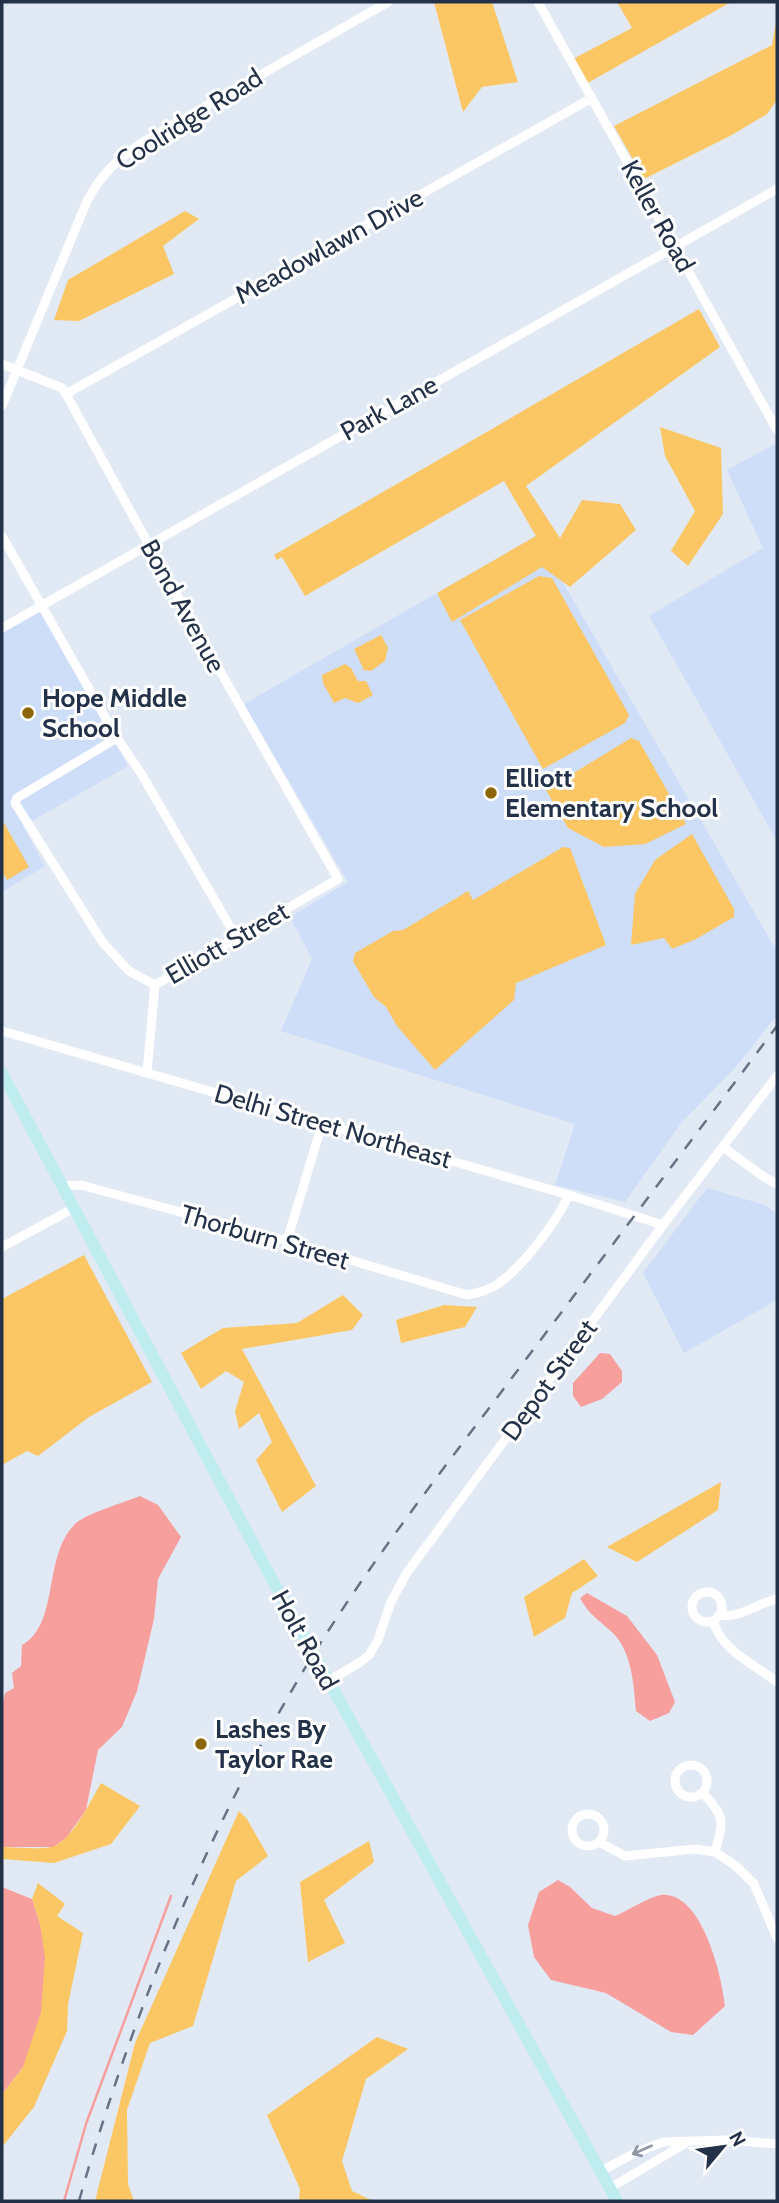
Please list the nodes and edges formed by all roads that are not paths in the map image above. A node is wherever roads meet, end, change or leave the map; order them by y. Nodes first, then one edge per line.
1 (388, 2) edge
2 (538, 2) edge
3 (592, 98) junction
4 (777, 189) edge
5 (675, 247) junction
6 (2, 364) edge
7 (17, 370) junction
8 (66, 394) junction
9 (2, 406) edge
10 (777, 430) edge
11 (2, 536) edge
12 (149, 545) junction
13 (42, 605) junction
14 (2, 628) edge
15 (117, 738) junction
16 (338, 879) joint
17 (236, 937) junction
18 (155, 985) junction
19 (2, 1031) edge
20 (146, 1072) junction
21 (2, 1073) edge
22 (777, 1076) edge
23 (322, 1124) junction
24 (723, 1147) junction
25 (777, 1184) edge
26 (62, 1186) junction
27 (569, 1195) junction
28 (74, 1208) junction
29 (663, 1225) junction
30 (287, 1241) junction
31 (2, 1247) edge
32 (777, 1598) edge
33 (328, 1681) junction
34 (777, 1682) edge
35 (703, 1793) dead end
36 (599, 1842) dead end
37 (715, 1852) junction
38 (777, 1938) edge
39 (686, 2143) junction
40 (777, 2144) edge
41 (601, 2171) junction
42 (610, 2188) junction
43 (617, 2201) edge

1 - 7 street, Coolridge Road
2 - 3 street, Keller Road
3 - 5 street, Keller Road
3 - 8 street, Meadowlawn Drive
4 - 5 street, Park Lane
5 - 10 street, Keller Road
5 - 12 street, Park Lane
6 - 7 street
7 - 8 street
7 - 9 street, Coolridge Road
8 - 12 street, Bond Avenue
11 - 13 street
12 - 13 street, Park Lane
12 - 16 street, Bond Avenue
13 - 14 street, Park Lane
13 - 15 street
15 - 17 street
15 - 18 street
16 - 17 street, Elliott Street
17 - 18 street, Elliott Street
18 - 20 street, Elliott Street
19 - 20 street, Delhi Street Northeast
20 - 23 street, Delhi Street Northeast
21 - 26 main road, Holt Road
22 - 24 street, Depot Street
23 - 27 street, Delhi Street Northeast
23 - 30 street
24 - 25 street
24 - 29 street, Depot Street
26 - 28 main road, Holt Road
26 - 30 street, Thorburn Street
27 - 29 street, Delhi Street Northeast
27 - 30 street, Thorburn Street
28 - 31 street
28 - 33 main road, Holt Road
29 - 33 street, Depot Street
32 - 34 street
33 - 41 main road, Holt Road
35 - 37 street
36 - 37 street
37 - 38 street
39 - 40 street
39 -> 41 street
39 - 42 street
41 - 42 main road, Holt Road
42 - 43 main road, Holt Road

